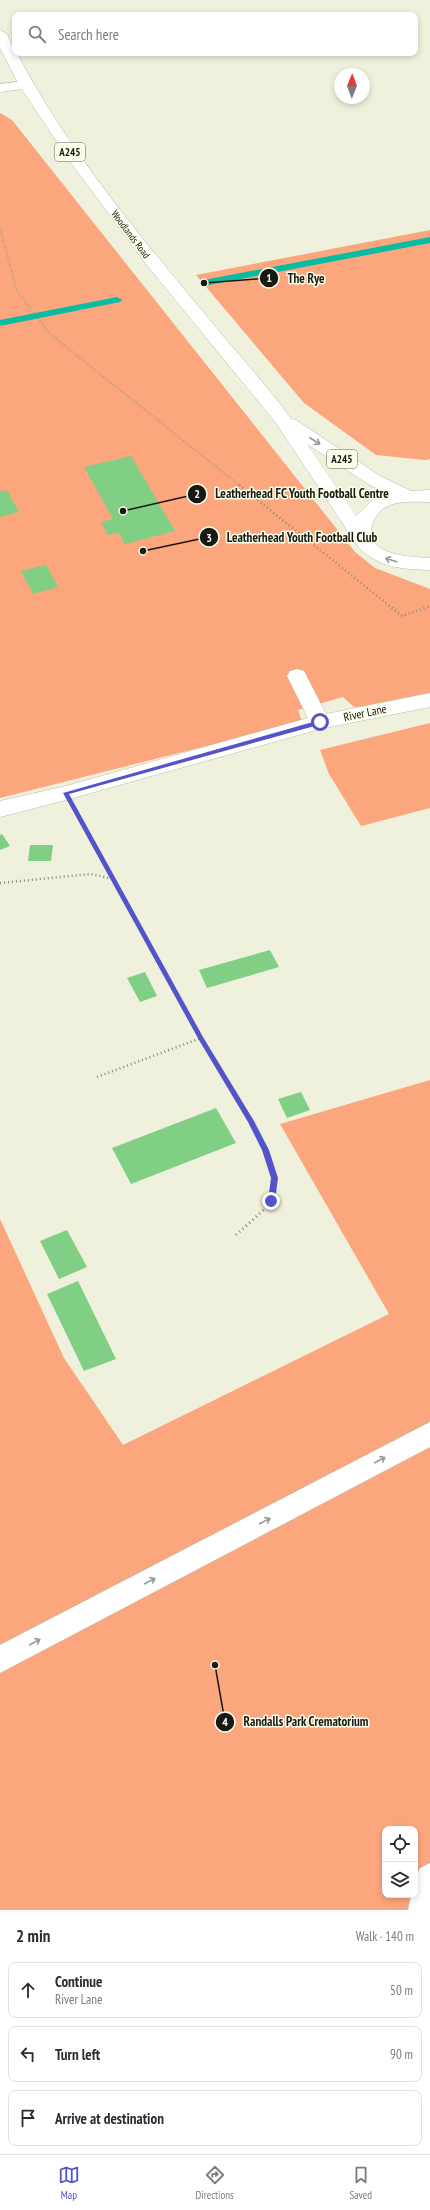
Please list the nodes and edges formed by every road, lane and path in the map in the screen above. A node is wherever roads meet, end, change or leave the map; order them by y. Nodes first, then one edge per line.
1 (0, 34) edge
2 (26, 85) junction
3 (0, 88) edge
4 (0, 228) edge
5 (282, 419) junction
6 (405, 495) junction
7 (430, 496) edge
8 (361, 537) junction
9 (411, 564) junction
10 (430, 564) edge
11 (430, 579) edge
12 (430, 606) edge
13 (297, 676) dead end
14 (430, 700) edge
15 (320, 722) junction
16 (66, 793) junction
17 (0, 809) edge
18 (114, 880) junction
19 (0, 883) edge
20 (201, 1038) junction
21 (97, 1077) dead end
22 (236, 1235) dead end
23 (430, 1434) edge
24 (0, 1660) edge
25 (430, 1878) edge
26 (422, 1910) edge

1 - 2 main road, Woodlands Road / A245
2 - 3 main road
2 - 5 main road, Woodlands Road / A245
4 - 12 path
5 -> 6 main road, Woodlands Road / A245
5 - 8 main road, Woodlands Road / A245
6 - 7 main road
6 - 8 main road
9 -> 8 main road, Woodlands Road
9 - 10 main road, Woodlands Road
9 - 11 main road
13 - 15 main road
14 - 15 main road, River Lane
15 - 16 main road, River Lane
16 - 17 main road, River Lane
16 - 18 path
18 - 19 path
18 - 20 path
20 - 21 path
20 - 22 path
24 -> 23 main road
25 - 26 main road

